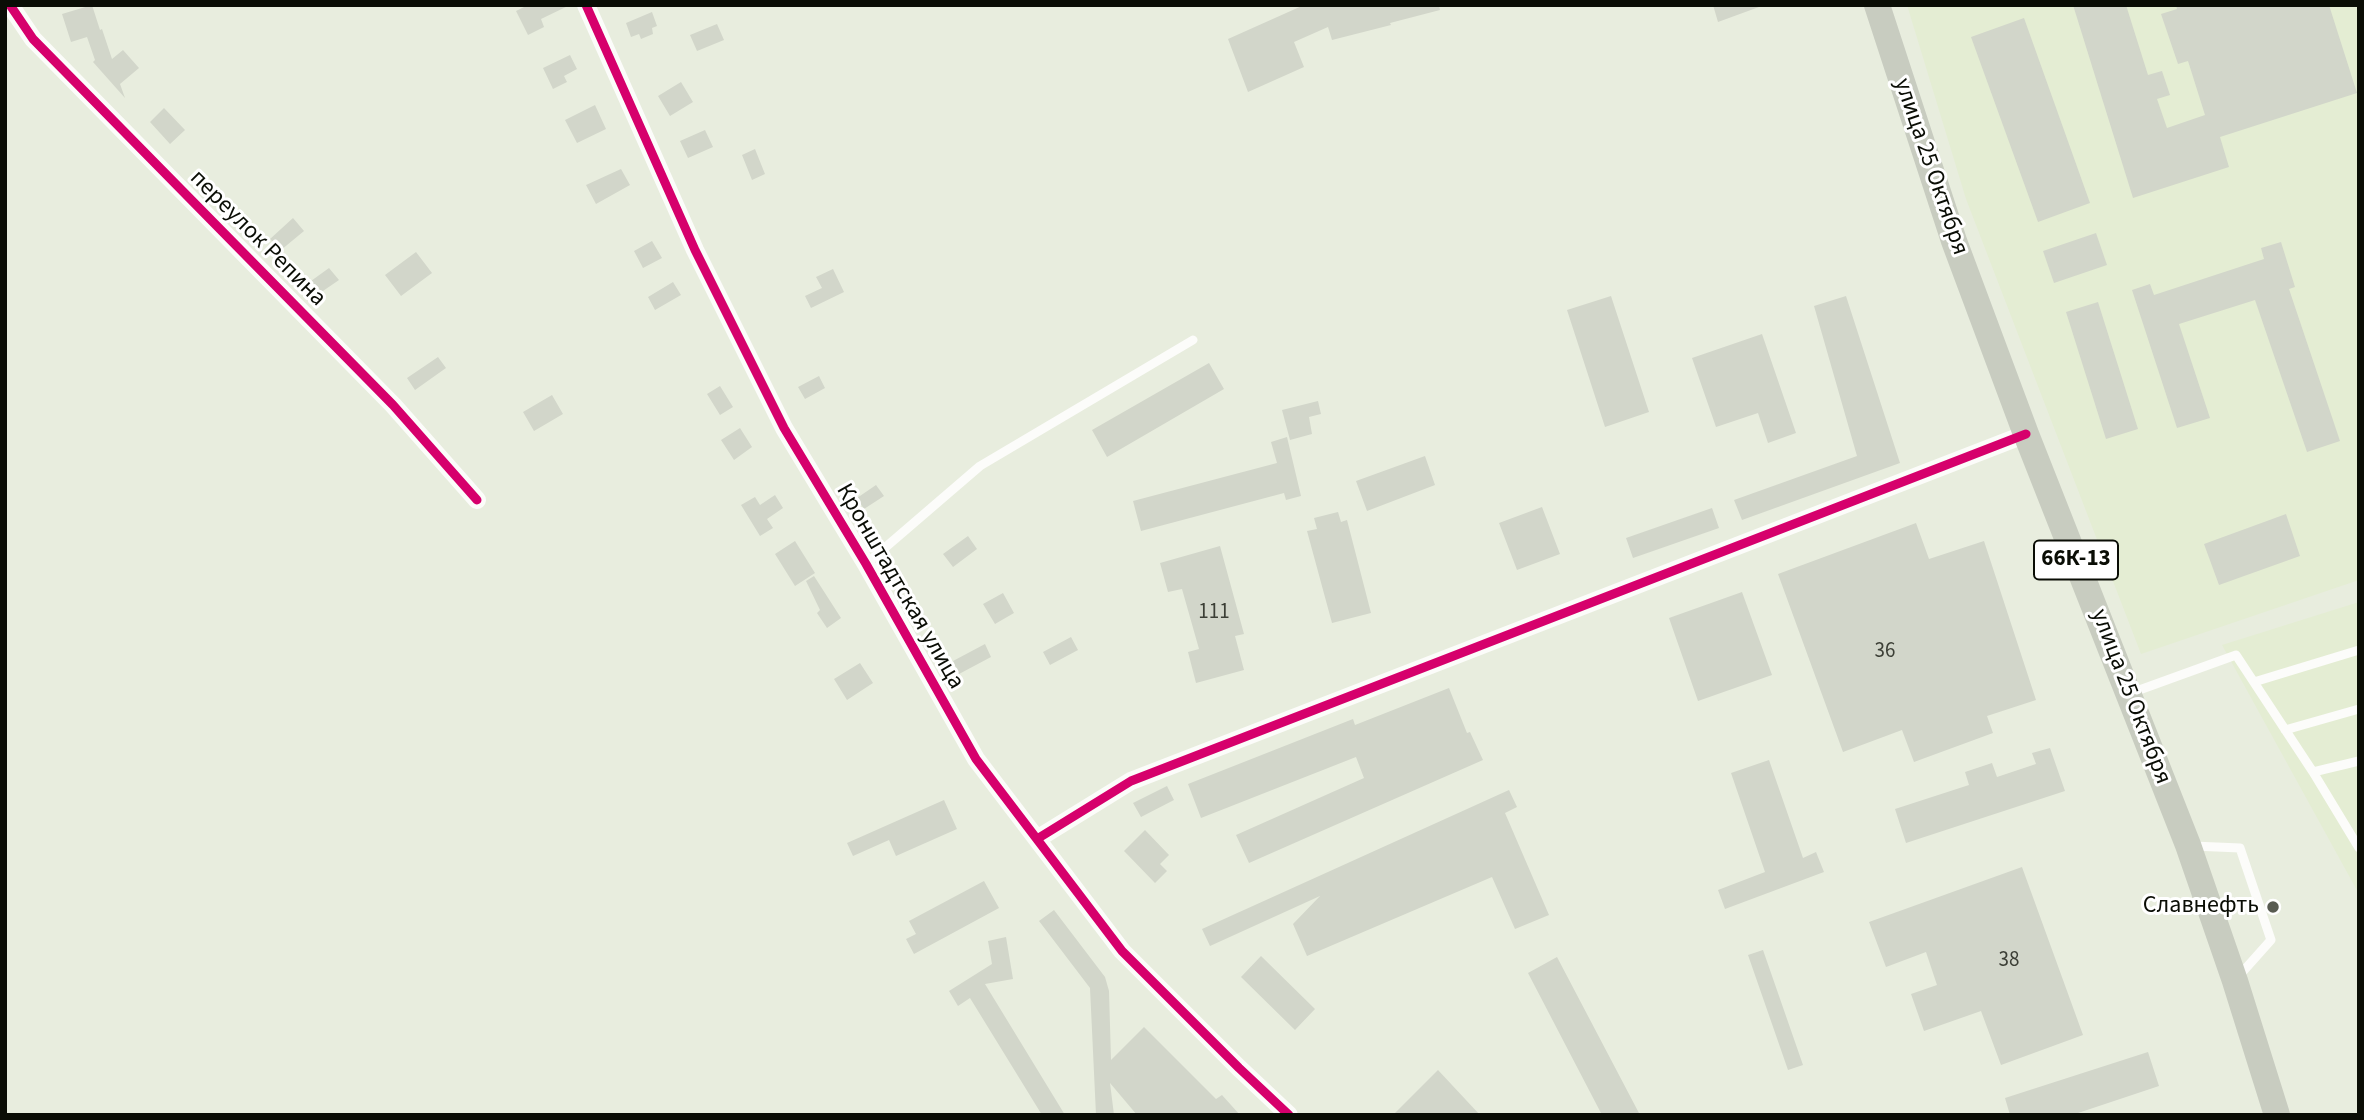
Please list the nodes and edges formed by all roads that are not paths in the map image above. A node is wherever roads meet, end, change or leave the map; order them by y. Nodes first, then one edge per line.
1 (10, 5) edge
2 (586, 5) edge
3 (1877, 5) edge
4 (1193, 340) dead end
5 (2026, 434) junction
6 (477, 500) dead end
7 (866, 564) junction
8 (2359, 650) edge
9 (2254, 682) junction
10 (2129, 694) junction
11 (2359, 709) edge
12 (2285, 730) junction
13 (2359, 761) edge
14 (2313, 772) junction
15 (2356, 837) edge
16 (1037, 839) junction
17 (2188, 845) junction
18 (2359, 848) edge
19 (2235, 981) junction
20 (1289, 1115) edge
21 (2277, 1115) edge

1 - 6 street, переулок Репина
2 - 7 street, Кронштадтская улица
3 - 5 main road, улица 25 Октября / 66К-13
4 - 7 lane
5 - 10 main road, улица 25 Октября / 66К-13
5 - 16 street
7 - 16 street, Кронштадтская улица
8 - 9 lane
9 - 10 lane
9 - 12 lane
10 - 17 main road, улица 25 Октября / 66К-13
11 - 12 lane
12 - 14 lane
13 - 14 lane
14 - 15 lane
15 - 18 lane
16 - 20 street, Кронштадтская улица
17 - 19 main road, улица 25 Октября / 66К-13
17 - 19 lane
19 - 21 main road, улица 25 Октября / 66К-13

